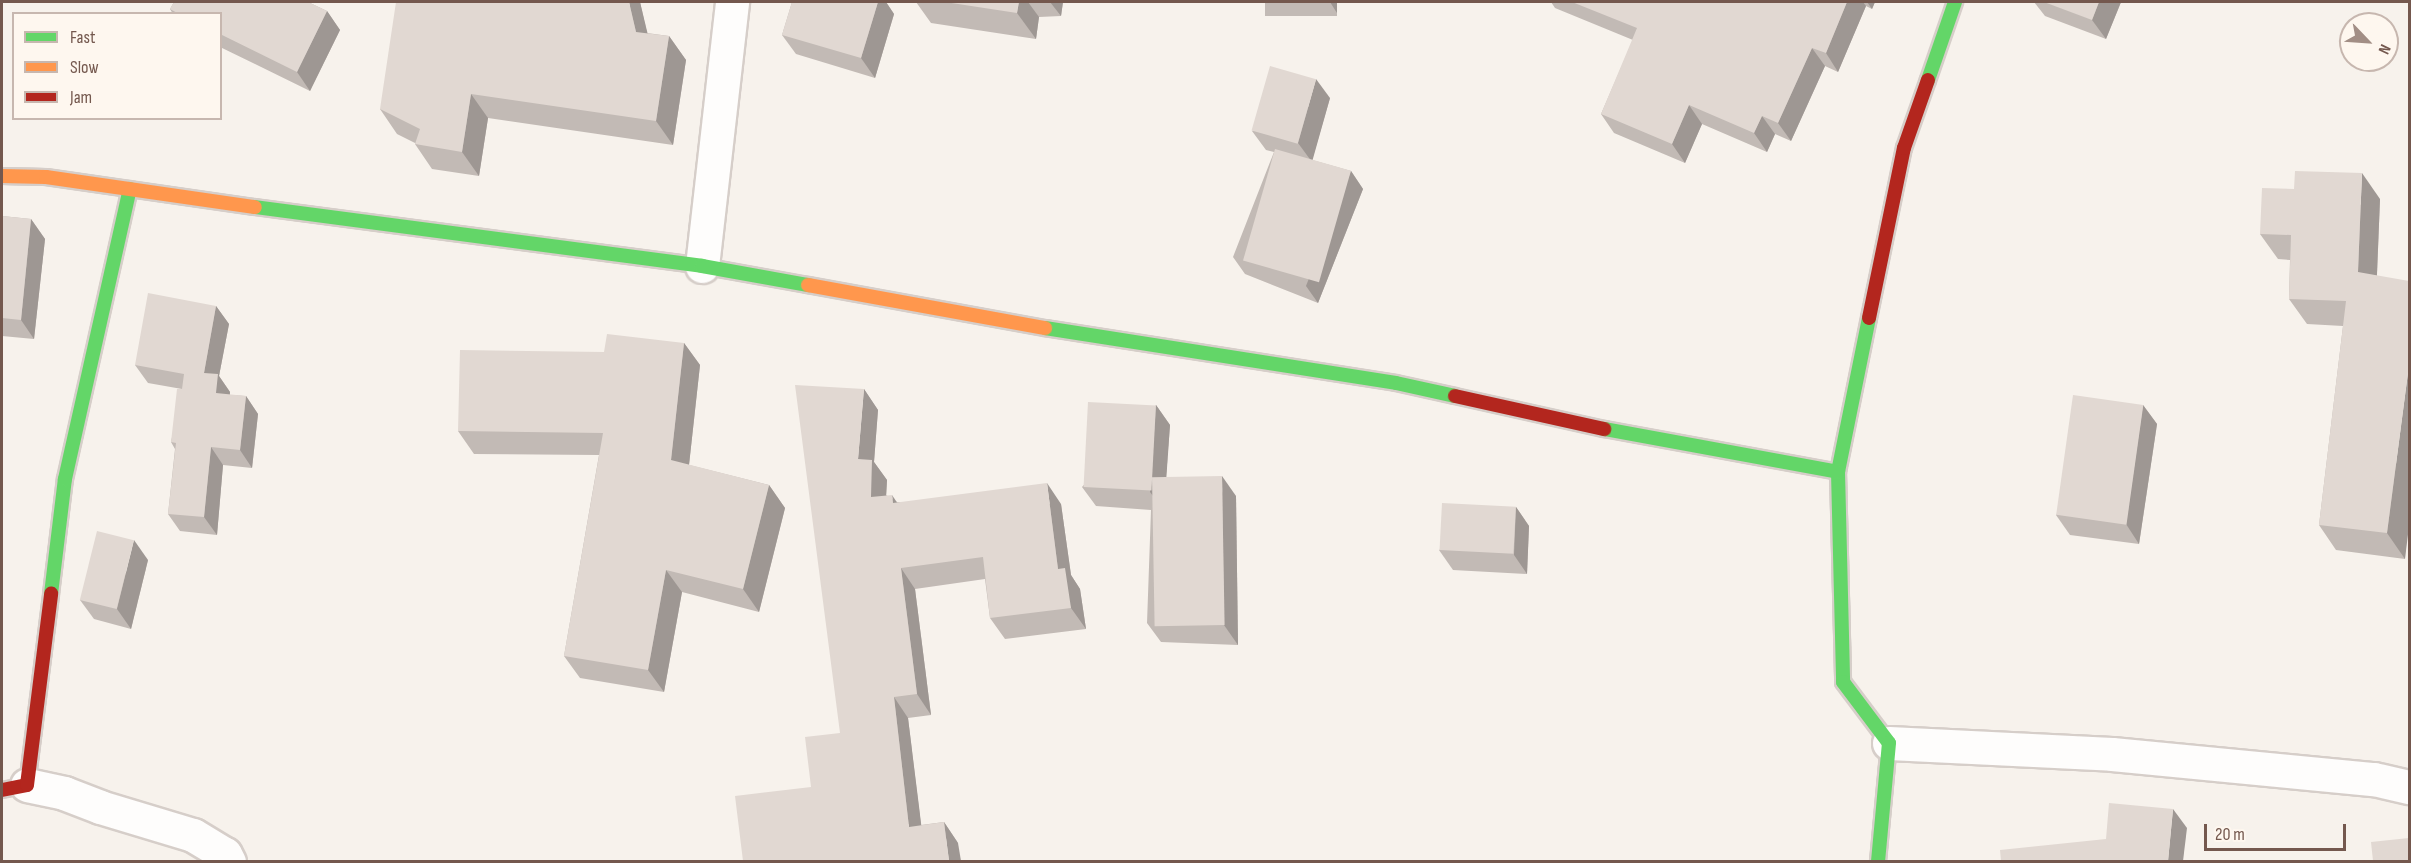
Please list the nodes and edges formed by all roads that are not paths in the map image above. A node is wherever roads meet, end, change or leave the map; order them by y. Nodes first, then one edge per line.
1 (732, 2) edge
2 (1955, 2) edge
3 (2, 176) edge
4 (130, 189) junction
5 (702, 266) junction
6 (1838, 472) junction
7 (1889, 743) junction
8 (14, 788) edge
9 (2409, 788) edge
10 (229, 861) edge
11 (1878, 861) edge

1 - 5 street
2 - 6 street
3 - 4 street
4 - 5 street
4 - 8 street
5 - 6 street
6 - 7 street
7 - 9 street
7 - 11 street
8 - 10 street

